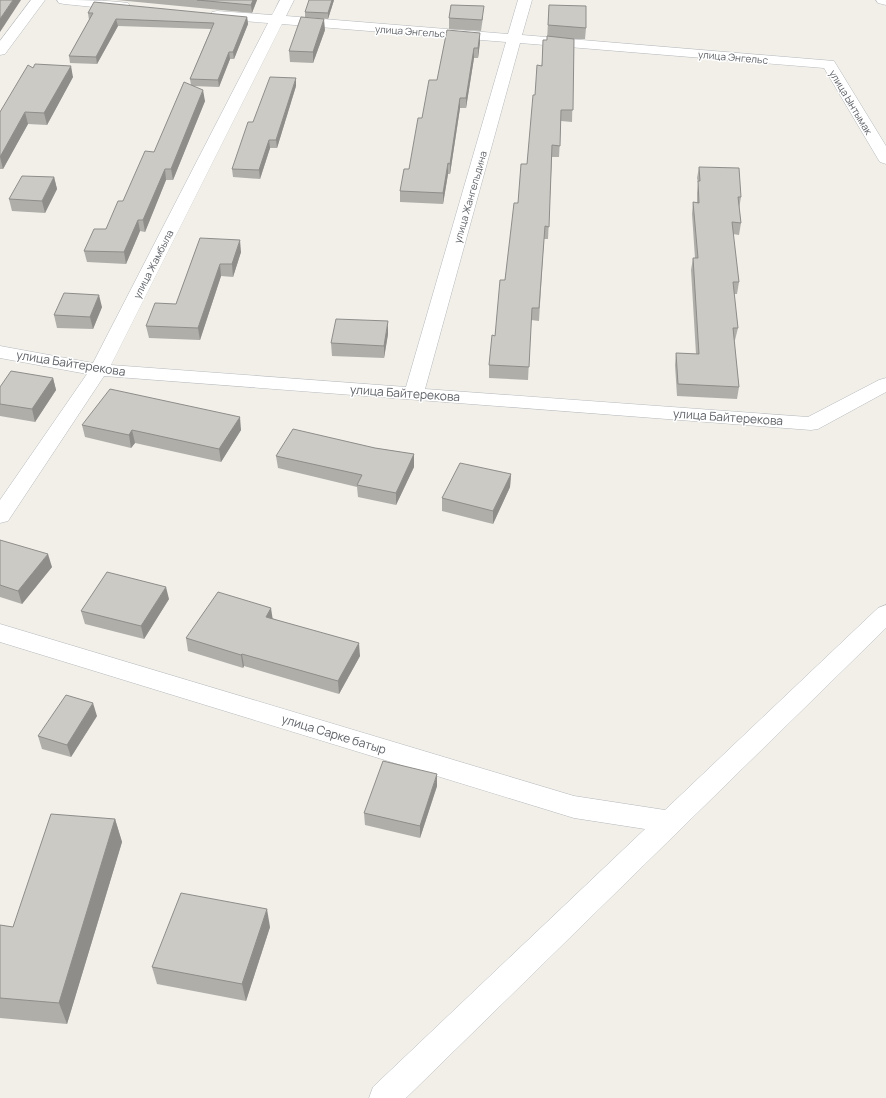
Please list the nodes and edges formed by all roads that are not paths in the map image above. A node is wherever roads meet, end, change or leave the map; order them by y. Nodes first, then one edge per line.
1 (38, 0) edge
2 (64, 0) edge
3 (287, 0) edge
4 (525, 0) edge
5 (883, 0) edge
6 (886, 2) edge
7 (135, 7) edge
8 (206, 14) edge
9 (277, 21) junction
10 (514, 39) junction
11 (2, 47) edge
12 (829, 64) joint
13 (886, 159) edge
14 (0, 352) edge
15 (99, 370) junction
16 (886, 384) edge
17 (414, 394) junction
18 (0, 516) edge
19 (886, 614) edge
20 (0, 633) edge
21 (670, 822) junction
22 (384, 1098) edge

1 - 11 street
2 - 7 street
3 - 9 street, улица Жамбыла
4 - 10 street, улица Жангельдина
5 - 6 street
8 - 9 street, улица Энгельс
9 - 10 street, улица Энгельс
9 - 15 street, улица Жамбыла
10 - 12 street, улица Энгельс
10 - 17 street, улица Жангельдина
12 - 13 street, улица Ынтымак
14 - 15 street, улица Байтерекова
15 - 17 street, улица Байтерекова
15 - 18 street, улица Жамбыла
16 - 17 street, улица Байтерекова
19 - 21 street
20 - 21 street, улица Сарке батыр
21 - 22 street

